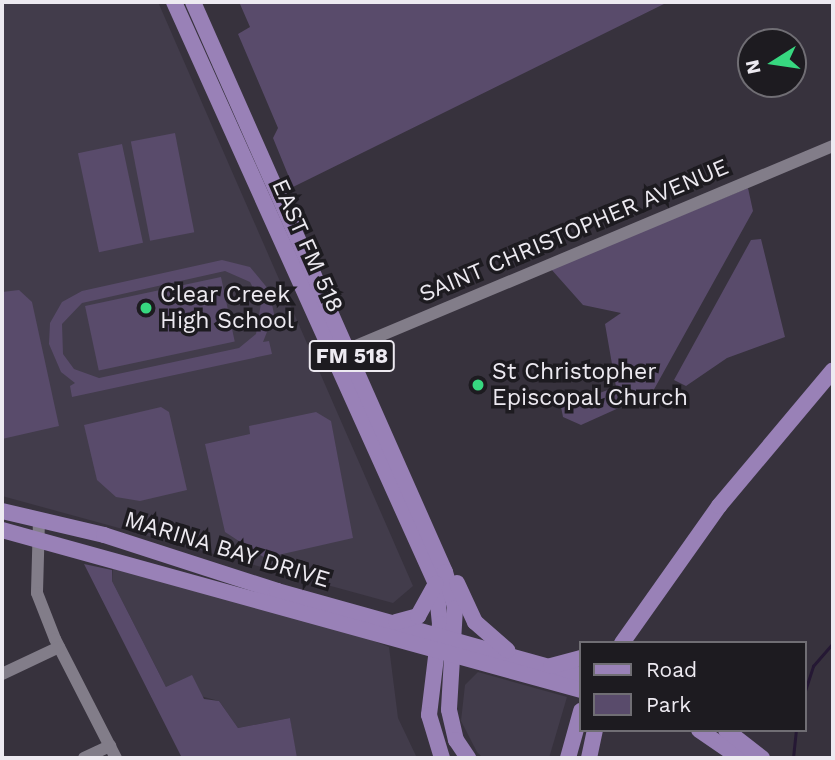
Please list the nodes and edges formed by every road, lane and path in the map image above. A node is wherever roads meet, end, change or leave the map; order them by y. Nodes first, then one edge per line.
1 (174, 2) edge
2 (193, 2) edge
3 (233, 91) junction
4 (218, 100) junction
5 (833, 146) edge
6 (313, 265) junction
7 (295, 274) junction
8 (349, 348) junction
9 (332, 356) junction
10 (833, 370) edge
11 (2, 510) edge
12 (39, 520) junction
13 (2, 530) edge
14 (37, 540) junction
15 (441, 578) junction
16 (393, 622) junction
17 (632, 635) edge
18 (445, 645) junction
19 (59, 647) junction
20 (511, 654) junction
21 (580, 658) edge
22 (549, 666) junction
23 (2, 674) edge
24 (580, 676) edge
25 (580, 691) edge
26 (580, 715) edge
27 (595, 732) edge
28 (601, 732) edge
29 (702, 732) edge
30 (729, 732) edge
31 (110, 746) junction
32 (440, 755) edge
33 (589, 755) edge
34 (84, 758) edge
35 (116, 758) edge
36 (458, 758) edge
37 (468, 758) edge
38 (568, 758) edge
39 (740, 758) edge
40 (762, 758) edge

1 - 4 main road, EAST FM 518 / FM 518
2 - 3 main road, EAST FM 518 / FM 518
3 - 4 main road
3 - 6 main road, EAST FM 518 / FM 518
4 - 7 main road, EAST FM 518 / FM 518
5 - 8 street, SAINT CHRISTOPHER AVENUE
6 - 7 main road
6 - 8 main road, EAST FM 518 / FM 518
7 - 9 main road, EAST FM 518 / FM 518
8 - 9 street, SAINT CHRISTOPHER AVENUE
8 - 15 main road, EAST FM 518 / FM 518
9 - 15 main road, EAST FM 518 / FM 518
10 - 17 main road
11 - 12 main road, MARINA BAY DRIVE
12 - 14 street
12 - 16 main road, MARINA BAY DRIVE
13 - 14 main road, MARINA BAY DRIVE
14 - 18 main road, MARINA BAY DRIVE
14 - 19 street
15 - 16 main road
15 - 18 main road
15 - 20 main road, FM 518
16 - 18 main road, MARINA BAY DRIVE
18 - 20 main road
18 - 25 main road
18 - 32 main road
18 - 37 main road
19 - 23 street
19 - 31 street
20 - 22 main road, FM 518
21 - 22 main road
22 - 24 main road, FM 518
26 - 38 main road
27 - 33 main road
28 - 33 main road
29 - 39 main road
30 - 40 main road
31 - 34 street
31 - 35 street
32 - 36 main road

